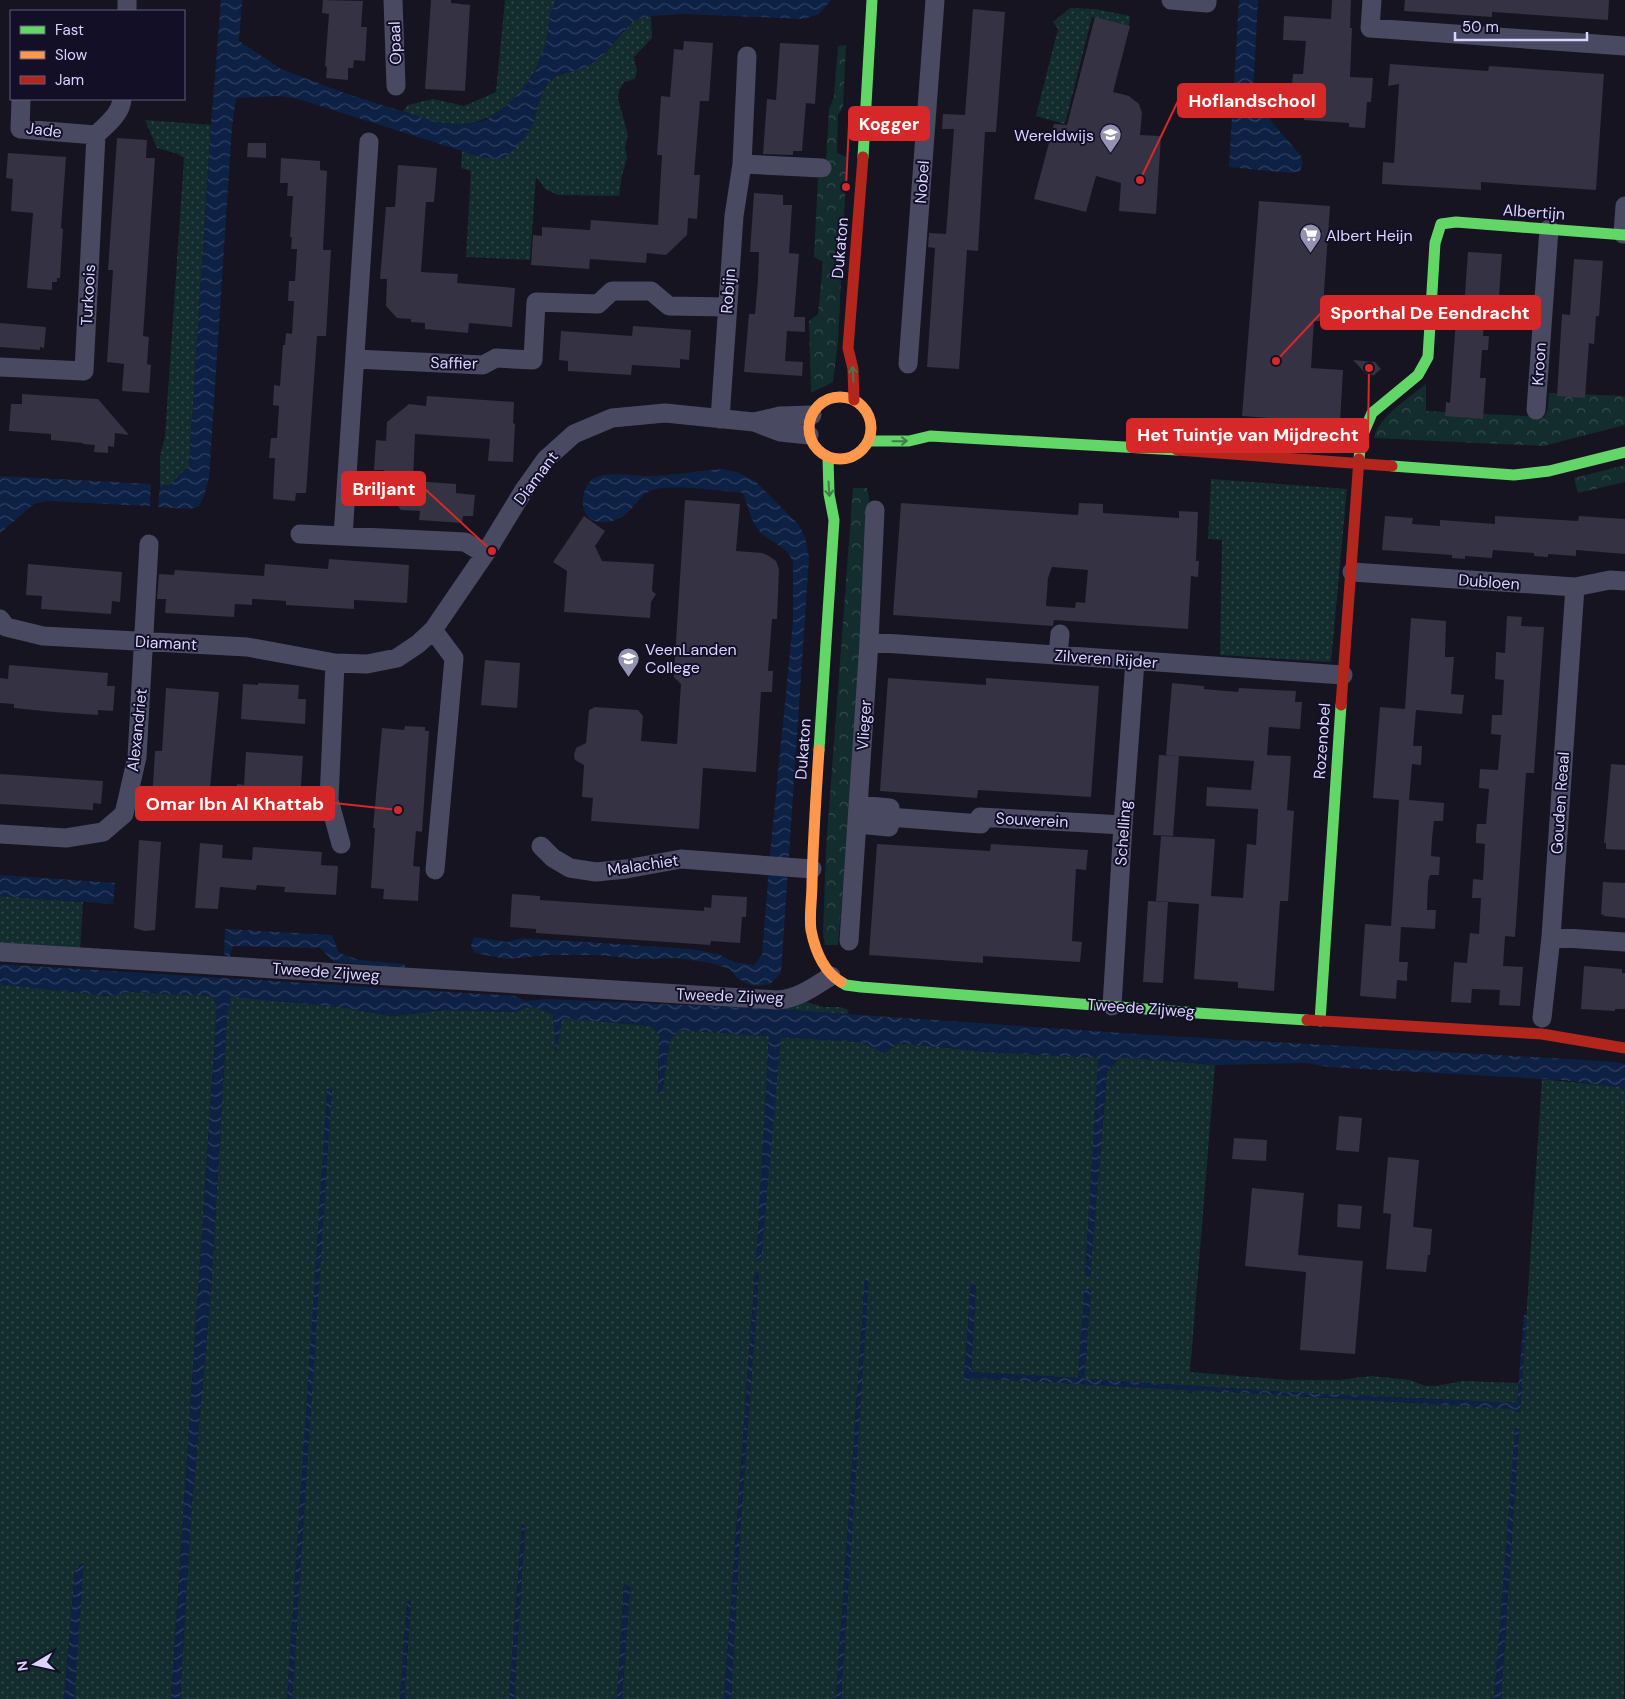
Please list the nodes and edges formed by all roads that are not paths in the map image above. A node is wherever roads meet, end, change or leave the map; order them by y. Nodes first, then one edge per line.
1 (393, 0) edge
2 (872, 0) edge
3 (935, 0) edge
4 (1171, 0) edge
5 (1207, 0) edge
6 (1372, 0) edge
7 (1625, 46) edge
8 (747, 56) dead end
9 (396, 86) dead end
10 (22, 100) edge
11 (122, 100) edge
12 (96, 134) junction
13 (369, 142) dead end
14 (742, 164) junction
15 (822, 168) dead end
16 (1625, 206) edge
17 (1441, 224) joint
18 (1549, 229) junction
19 (1624, 235) edge
20 (727, 307) junction
21 (848, 348) junction
22 (355, 359) junction
23 (908, 364) dead end
24 (839, 366) dead end
25 (0, 367) edge
26 (854, 400) junction
27 (1536, 410) dead end
28 (812, 415) junction
29 (720, 419) junction
30 (754, 422) junction
31 (911, 428) dead end
32 (809, 435) junction
33 (930, 436) junction
34 (869, 441) junction
35 (1625, 452) edge
36 (828, 457) junction
37 (847, 459) junction
38 (1359, 464) junction
39 (846, 474) dead end
40 (841, 505) dead end
41 (875, 510) dead end
42 (834, 520) junction
43 (300, 534) dead end
44 (343, 536) junction
45 (149, 544) dead end
46 (485, 554) junction
47 (1352, 572) junction
48 (1625, 581) edge
49 (1575, 587) junction
50 (0, 619) edge
51 (433, 630) junction
52 (1060, 634) dead end
53 (144, 642) junction
54 (869, 642) junction
55 (1058, 656) junction
56 (1135, 661) junction
57 (335, 663) junction
58 (1343, 675) junction
59 (858, 814) junction
60 (1123, 825) junction
61 (0, 834) edge
62 (342, 844) dead end
63 (541, 846) dead end
64 (812, 869) junction
65 (435, 870) dead end
66 (1551, 937) junction
67 (849, 941) dead end
68 (1625, 942) edge
69 (0, 952) edge
70 (831, 976) junction
71 (1112, 1006) junction
72 (1320, 1021) junction
73 (1542, 1026) junction
74 (1625, 1048) edge

1 - 9 street, Opaal
2 - 21 street, Dukaton
3 - 23 street, Nobel
4 - 5 street
6 - 7 street
8 - 14 street, Robijn
10 - 12 street, Jade
11 - 12 street
12 - 25 street, Turkoois
13 - 22 street
14 - 15 street
14 - 20 street, Robijn
16 - 19 street
17 - 18 street, Albertijn
17 - 38 street, Rozenobel
18 - 19 street, Albertijn
18 - 27 street, Kroon
20 - 22 street, Saffier
20 - 29 street, Robijn
21 - 24 street, Dukaton
26 -> 21 street, Dukaton
22 - 44 street
26 - 28 street
26 - 34 street
28 - 30 street, Diamant
28 - 32 street
29 - 30 street, Diamant
29 - 46 street, Diamant
30 - 32 street, Diamant
31 - 33 street
32 - 36 street
34 -> 33 street
33 - 38 street
34 - 37 street
35 - 38 street
36 - 37 street
36 -> 42 street, Dukaton
37 - 39 street
38 - 47 street, Rozenobel
40 - 42 street, Dukaton
41 - 54 street, Vlieger
42 - 64 street, Dukaton
43 - 44 street
44 - 46 street
45 - 53 street, Alexandriet
46 - 51 street, Diamant
47 - 49 street, Dubloen
47 - 58 street, Rozenobel
48 - 49 street, Dubloen
49 - 66 street, Gouden Reaal
50 - 53 street, Diamant
51 - 57 street, Diamant
51 - 65 street
52 - 55 street
53 - 57 street, Diamant
53 - 61 street, Alexandriet
54 - 55 street, Zilveren Rijder
54 - 59 street, Vlieger
55 - 56 street, Zilveren Rijder
56 - 58 street, Zilveren Rijder
56 - 60 street, Schelling
57 - 62 street
58 - 72 street, Rozenobel
59 - 60 street, Souverein
59 - 67 street, Vlieger
60 - 71 street, Schelling
63 - 64 street, Malachiet
64 - 70 street, Dukaton
66 - 68 street
66 - 73 street, Gouden Reaal
69 - 70 street, Tweede Zijweg
70 - 71 street, Tweede Zijweg
71 - 72 street, Tweede Zijweg
72 - 73 street, Tweede Zijweg
73 - 74 street, Tweede Zijweg

